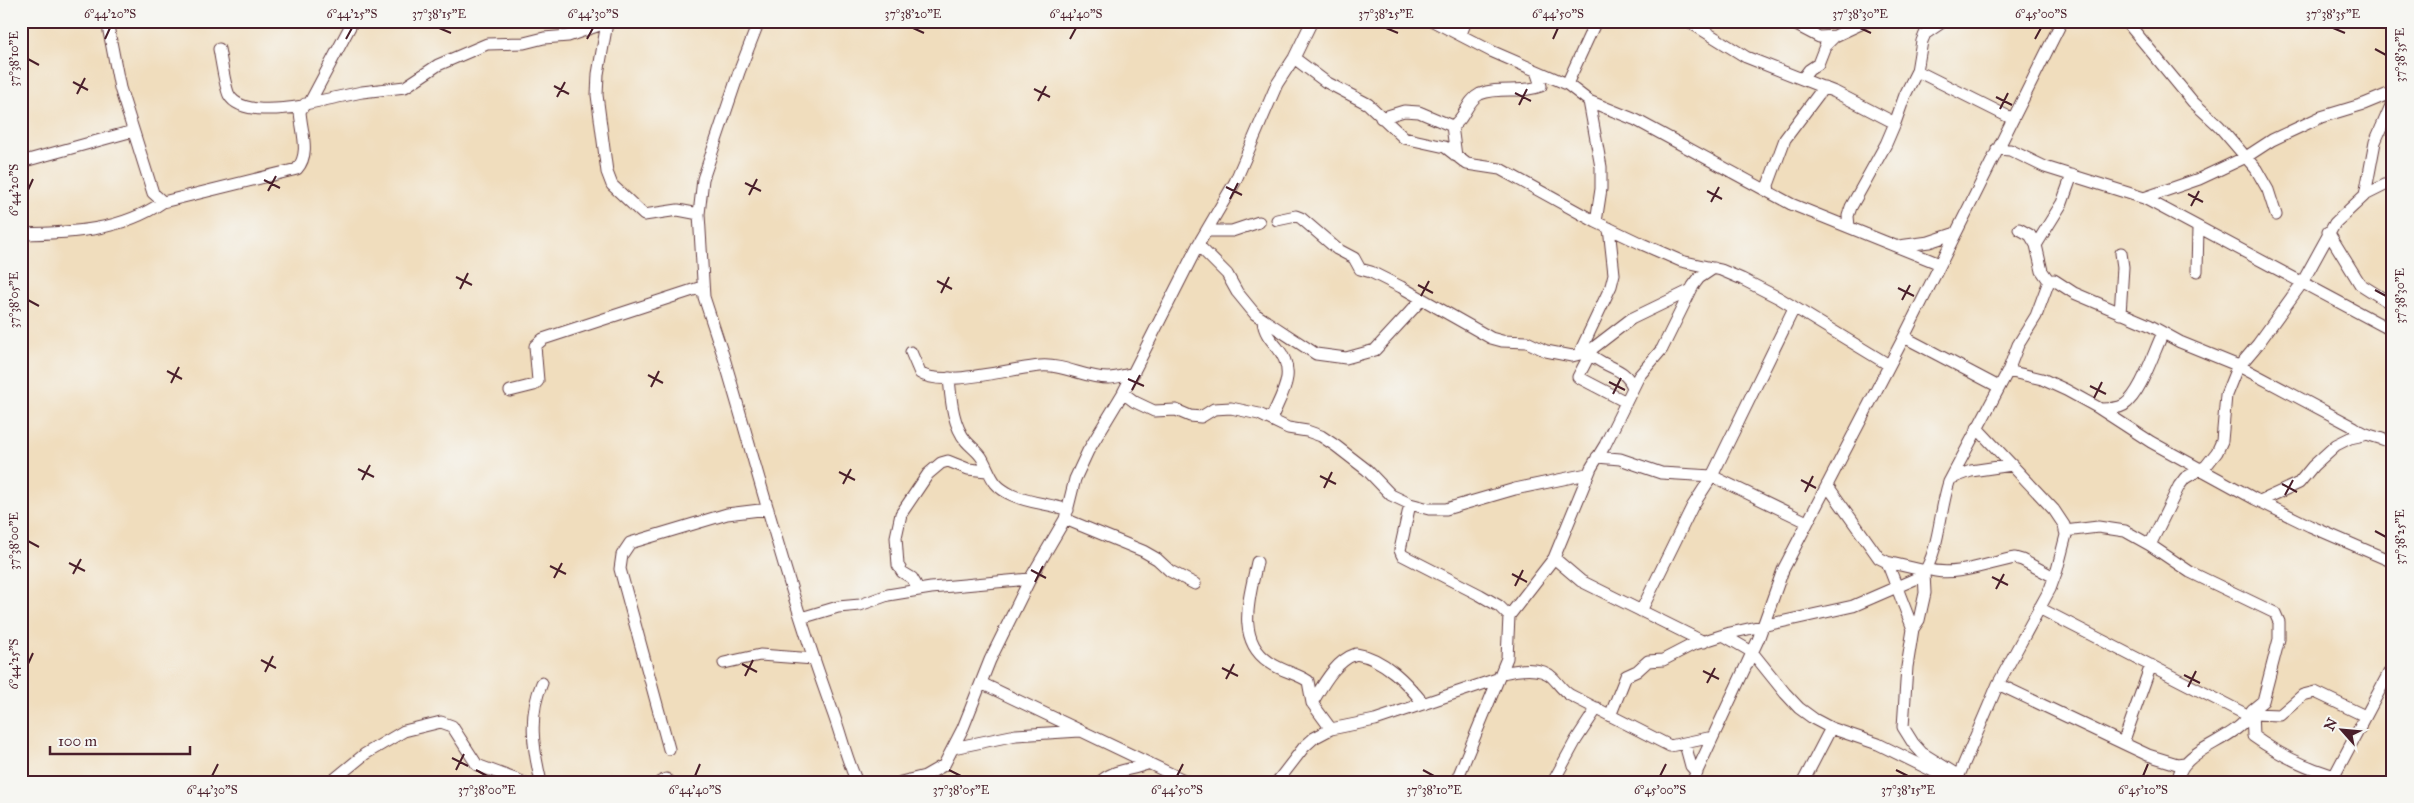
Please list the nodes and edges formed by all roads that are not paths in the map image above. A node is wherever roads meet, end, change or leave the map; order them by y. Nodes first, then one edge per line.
1 (107, 21) edge
2 (353, 21) edge
3 (759, 21) edge
4 (1312, 21) edge
5 (1432, 21) edge
6 (1466, 21) edge
7 (1596, 21) edge
8 (1688, 21) edge
9 (1794, 21) edge
10 (2062, 21) edge
11 (2126, 21) edge
12 (609, 22) edge
13 (1860, 23) edge
14 (1935, 23) edge
15 (1461, 34) junction
16 (1835, 36) junction
17 (219, 49) dead end
18 (1294, 58) junction
19 (1536, 71) junction
20 (1917, 71) junction
21 (1803, 78) junction
22 (1567, 84) junction
23 (1824, 87) junction
24 (2393, 92) edge
25 (1589, 101) junction
26 (2393, 101) edge
27 (306, 104) junction
28 (1381, 118) junction
29 (2013, 119) junction
30 (1896, 123) junction
31 (1452, 126) junction
32 (133, 130) junction
33 (1997, 149) junction
34 (1456, 156) junction
35 (2246, 157) junction
36 (21, 162) edge
37 (2072, 175) junction
38 (2393, 181) edge
39 (1769, 192) junction
40 (2365, 195) junction
41 (2144, 198) junction
42 (163, 202) junction
43 (699, 214) junction
44 (2276, 215) dead end
45 (1277, 220) dead end
46 (1259, 222) dead end
47 (1596, 222) junction
48 (1849, 227) junction
49 (1609, 228) junction
50 (2198, 228) junction
51 (2019, 229) dead end
52 (1206, 231) junction
53 (2328, 232) junction
54 (1956, 233) junction
55 (22, 234) edge
56 (1198, 245) junction
57 (2036, 245) junction
58 (1900, 246) junction
59 (2121, 253) dead end
60 (1940, 264) junction
61 (1714, 268) junction
62 (2197, 271) dead end
63 (2049, 281) junction
64 (2302, 283) junction
65 (702, 287) junction
66 (1690, 291) junction
67 (1422, 299) junction
68 (2393, 305) edge
69 (1794, 308) junction
70 (2120, 314) junction
71 (1263, 320) junction
72 (2393, 331) edge
73 (2163, 332) junction
74 (1904, 337) junction
75 (911, 352) dead end
76 (1586, 353) junction
77 (1889, 365) junction
78 (2239, 366) junction
79 (2008, 372) junction
80 (1134, 373) junction
81 (949, 378) junction
82 (1999, 387) junction
83 (1633, 388) junction
84 (510, 391) dead end
85 (1123, 393) junction
86 (1626, 402) junction
87 (2100, 409) junction
88 (1271, 419) junction
89 (1977, 428) junction
90 (2364, 435) junction
91 (2393, 444) edge
92 (1597, 457) junction
93 (2012, 465) junction
94 (2200, 470) junction
95 (987, 471) junction
96 (1587, 474) junction
97 (1712, 476) junction
98 (1952, 478) junction
99 (1827, 485) junction
100 (2260, 501) junction
101 (1410, 504) junction
102 (768, 509) junction
103 (1066, 514) junction
104 (1807, 522) junction
105 (2065, 531) junction
106 (2150, 545) junction
107 (1554, 558) junction
108 (1257, 562) dead end
109 (1886, 562) junction
110 (2393, 562) edge
111 (1925, 571) junction
112 (2054, 577) junction
113 (1030, 579) junction
114 (1196, 584) dead end
115 (1896, 586) junction
116 (919, 590) junction
117 (2039, 608) junction
118 (1641, 611) junction
119 (1509, 616) junction
120 (801, 618) junction
121 (1762, 628) junction
122 (1913, 629) junction
123 (1723, 636) junction
124 (1704, 642) junction
125 (1509, 649) junction
126 (1752, 652) junction
127 (814, 659) junction
128 (724, 663) dead end
129 (2151, 665) junction
130 (2393, 665) edge
131 (1525, 669) junction
132 (1500, 676) junction
133 (542, 683) dead end
134 (981, 683) junction
135 (1998, 684) junction
136 (1312, 703) junction
137 (1424, 704) junction
138 (1596, 708) junction
139 (2251, 713) junction
140 (1610, 716) junction
141 (2365, 716) junction
142 (1831, 728) junction
143 (1331, 729) junction
144 (1080, 731) junction
145 (1713, 737) junction
146 (2123, 743) junction
147 (1685, 744) junction
148 (953, 748) junction
149 (669, 750) dead end
150 (1149, 763) junction
151 (2185, 764) junction
152 (1694, 778) edge
153 (1958, 779) edge
154 (2333, 779) edge
155 (331, 782) edge
156 (523, 782) edge
157 (541, 782) edge
158 (660, 782) edge
159 (670, 782) edge
160 (857, 782) edge
161 (901, 782) edge
162 (1100, 782) edge
163 (1188, 782) edge
164 (1277, 782) edge
165 (1456, 782) edge
166 (1553, 782) edge
167 (1803, 782) edge
168 (2176, 782) edge

1 - 32 street
2 - 27 street
3 - 43 street
4 - 18 street
5 - 15 street
6 - 15 street
7 - 22 street
8 - 21 street
9 - 16 street
10 - 29 street
11 - 35 street
12 - 27 street
12 - 43 street
13 - 16 street
14 - 20 street
15 - 19 street
16 - 21 street
17 - 27 street
18 - 28 street
18 - 52 street
19 - 22 street
19 - 31 street
20 - 29 street
20 - 30 street
21 - 23 street
22 - 25 street
23 - 30 street
23 - 39 street
24 - 35 street
25 - 39 street
25 - 47 street
26 - 40 street
27 - 42 street
28 - 31 street
28 - 34 street
29 - 33 street
30 - 48 street
31 - 34 street
32 - 36 street
32 - 42 street
33 - 37 street
33 - 54 street
34 - 47 street
35 - 41 street
35 - 44 street
37 - 41 street
37 - 57 street
38 - 40 street
39 - 48 street
40 - 53 street
41 - 50 street
42 - 55 street
43 - 65 street
45 - 67 street
46 - 52 street
47 - 49 street
48 - 58 street
49 - 61 street
49 - 76 street
50 - 62 street
50 - 64 street
51 - 57 street
52 - 56 street
53 - 64 street
53 - 68 street
54 - 58 street
54 - 60 street
56 - 71 street
56 - 80 street
57 - 63 street
58 - 60 street
59 - 70 street
60 - 74 street
61 - 66 street
61 - 69 street
63 - 70 street
63 - 79 street
64 - 72 street
64 - 78 street
65 - 84 street
65 - 102 street
66 - 76 street
66 - 83 street
67 - 71 street
67 - 76 street
69 - 77 street
69 - 97 street
70 - 73 street
71 - 88 street
73 - 78 street
73 - 87 street
74 - 77 street
74 - 82 street
75 - 81 street
76 - 83 street
76 - 86 street
77 - 99 street
78 - 90 street
78 - 94 street
79 - 82 street
79 - 87 street
80 - 81 street
80 - 85 street
81 - 95 street
82 - 89 street
83 - 86 street
85 - 88 street
85 - 103 street
86 - 92 street
87 - 94 street
88 - 101 street
89 - 93 street
89 - 98 street
90 - 91 street
90 - 100 street
92 - 96 street
92 - 97 street
93 - 98 street
93 - 105 street
94 - 100 street
94 - 106 street
95 - 103 street
95 - 116 street
96 - 101 street
96 - 107 street
97 - 104 street
97 - 118 street
98 - 111 street
99 - 104 street
99 - 109 street
100 - 110 street
101 - 119 street
102 - 120 street
102 - 149 street
103 - 113 street
103 - 114 street
104 - 121 street
105 - 106 street
105 - 112 street
106 - 139 street
107 - 118 street
107 - 119 street
108 - 136 street
109 - 111 street
109 - 115 street
111 - 112 street
111 - 115 street
111 - 122 street
112 - 117 street
113 - 116 street
113 - 134 street
115 - 121 street
115 - 122 street
116 - 120 street
117 - 129 street
117 - 135 street
118 - 124 street
119 - 125 street
120 - 127 street
121 - 123 street
121 - 126 street
122 - 153 street
123 - 124 street
123 - 126 street
124 - 140 street
125 - 131 street
125 - 132 street
126 - 142 street
126 - 145 street
127 - 128 street
127 - 160 street
129 - 139 street
129 - 146 street
130 - 141 street
131 - 132 street
131 - 138 street
132 - 137 street
132 - 165 street
133 - 157 street
134 - 144 street
134 - 148 street
135 - 146 street
135 - 153 street
136 - 137 street
136 - 143 street
137 - 143 street
138 - 140 street
138 - 166 street
139 - 141 street
139 - 151 street
139 - 154 street
140 - 147 street
141 - 154 street
142 - 153 street
142 - 167 street
143 - 164 street
144 - 148 street
144 - 150 street
145 - 147 street
145 - 152 street
146 - 151 street
147 - 152 street
148 - 161 street
150 - 162 street
150 - 163 street
151 - 168 street
155 - 156 street
158 - 159 street

